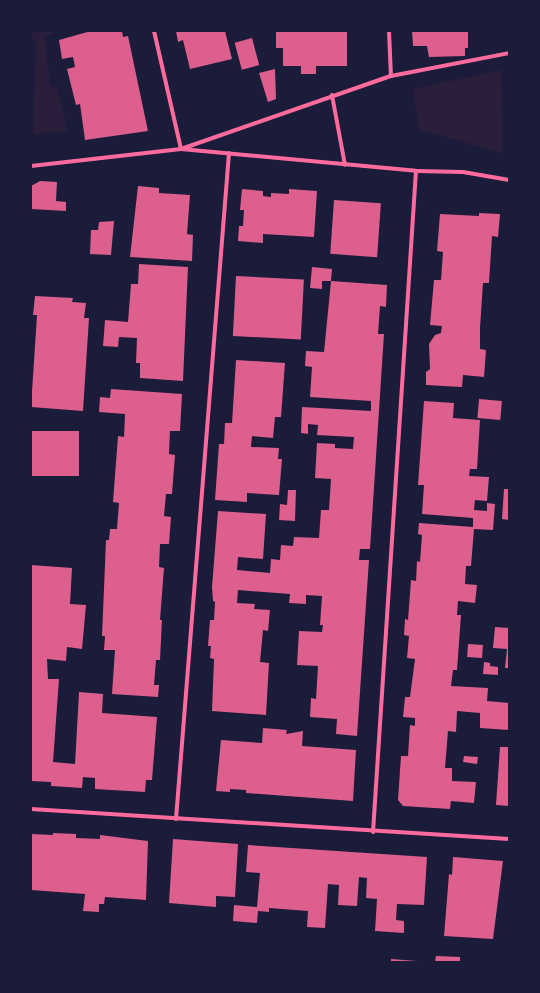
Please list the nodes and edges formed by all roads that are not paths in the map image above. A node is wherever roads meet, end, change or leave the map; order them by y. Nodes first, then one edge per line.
1 (154, 31) edge
2 (389, 31) edge
3 (509, 53) edge
4 (391, 76) junction
5 (332, 95) junction
6 (181, 149) junction
7 (229, 153) junction
8 (345, 165) junction
9 (31, 166) edge
10 (416, 171) junction
11 (509, 180) edge
12 (31, 809) edge
13 (176, 819) junction
14 (373, 832) junction
15 (509, 839) edge

1 - 6 street
2 - 4 street
3 - 4 street
4 - 5 street
5 - 6 street
5 - 8 street
6 - 7 street
6 - 9 street
7 - 8 street
7 - 13 street
8 - 10 street
10 - 11 street
10 - 14 street
12 - 13 street
13 - 14 street
14 - 15 street

